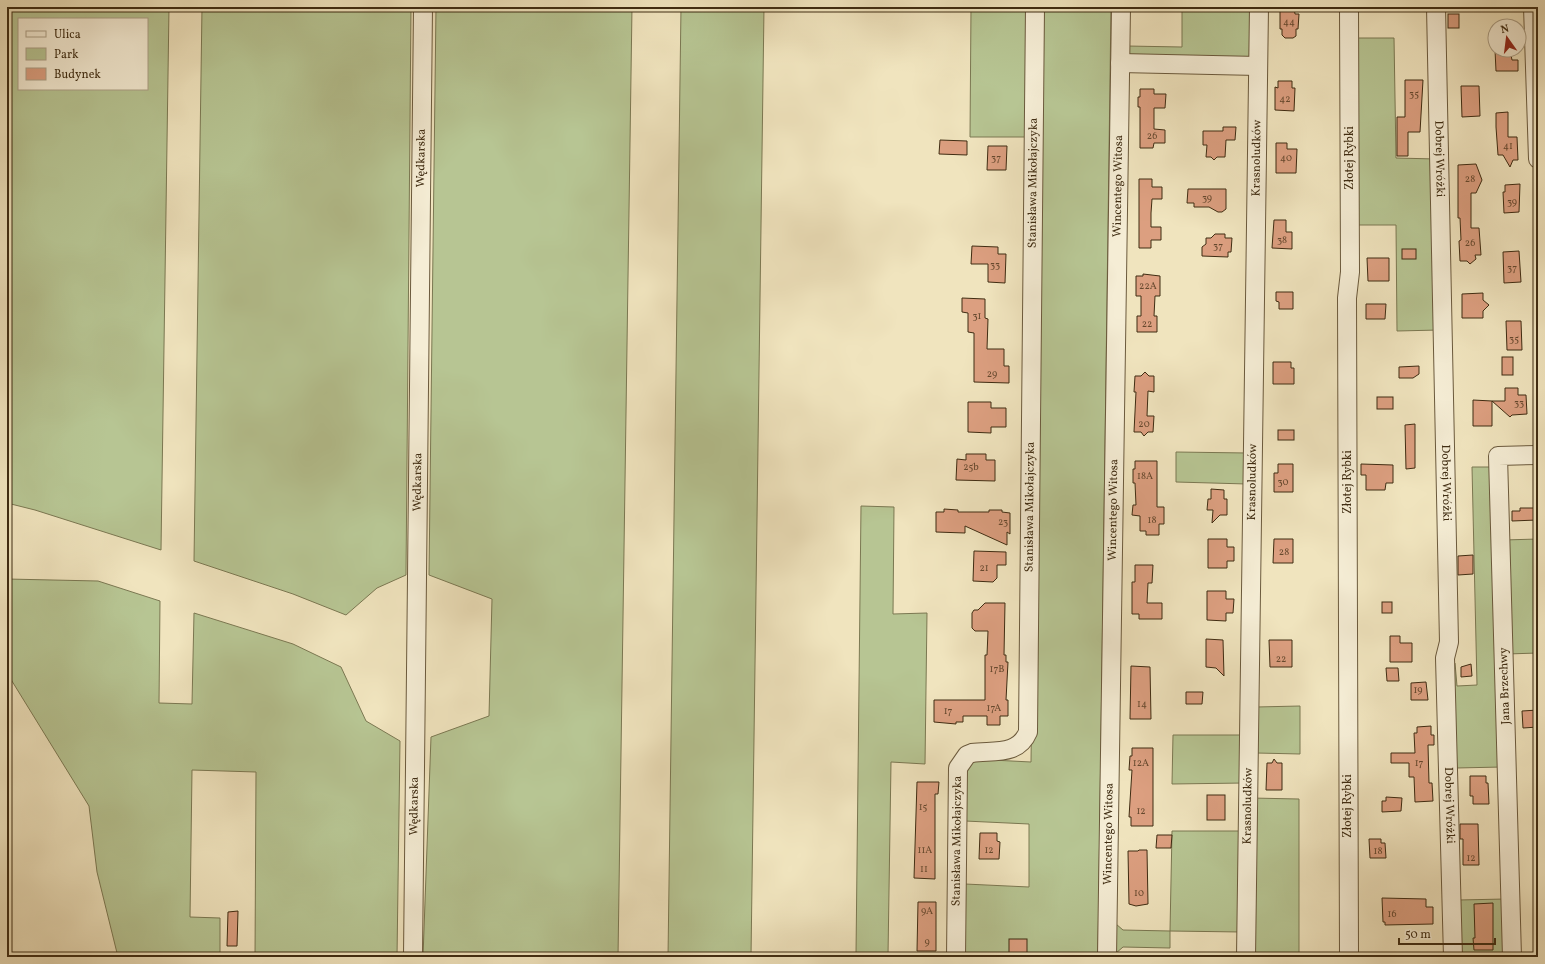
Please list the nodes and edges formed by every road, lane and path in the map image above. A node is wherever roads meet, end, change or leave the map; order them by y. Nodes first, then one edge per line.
1 (423, 7) edge
2 (1035, 7) edge
3 (1121, 7) edge
4 (1259, 7) edge
5 (1350, 7) edge
6 (1436, 7) edge
7 (1533, 7) edge
8 (1120, 63) junction
9 (1258, 66) junction
10 (1538, 159) edge
11 (1538, 455) edge
12 (413, 957) edge
13 (956, 957) edge
14 (1108, 957) edge
15 (1246, 957) edge
16 (1349, 957) edge
17 (1453, 957) edge
18 (1512, 957) edge

1 - 12 street, Wędkarska
2 - 13 street, Stanisława Mikołajczyka
3 - 8 street, Wincentego Witosa
4 - 9 street, Krasnoludków
5 - 16 street, Złotej Rybki
6 - 17 street, Dobrej Wróżki
7 - 10 street
8 - 9 street
8 - 14 street, Wincentego Witosa
9 - 15 street, Krasnoludków
11 - 18 street, Jana Brzechwy

